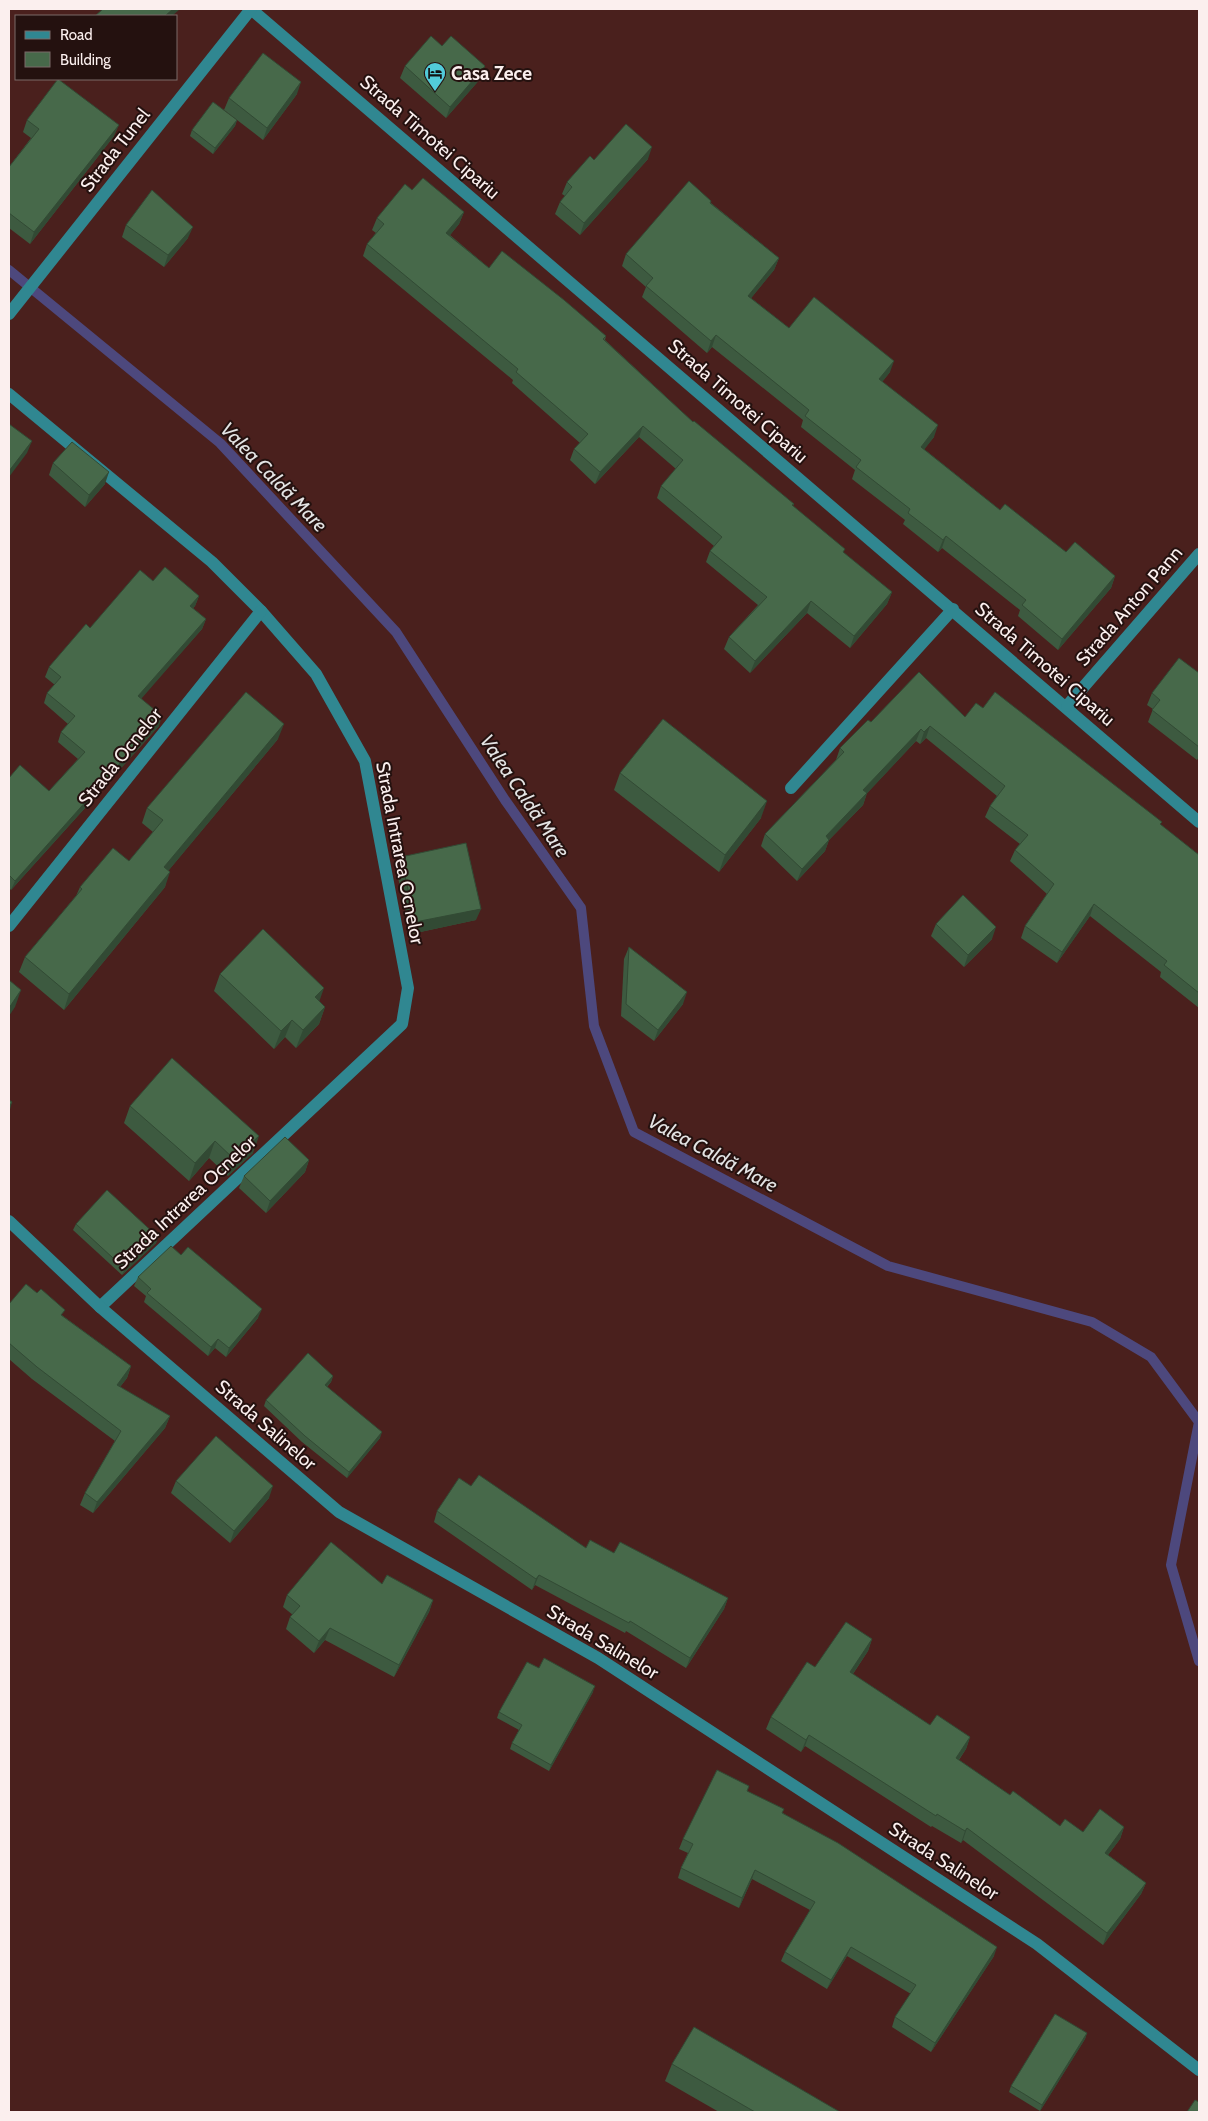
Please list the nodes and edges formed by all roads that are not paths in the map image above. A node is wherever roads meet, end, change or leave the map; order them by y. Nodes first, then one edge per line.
1 (251, 9) edge
2 (9, 314) edge
3 (9, 394) edge
4 (1199, 554) edge
5 (953, 609) junction
6 (261, 611) junction
7 (1066, 706) junction
8 (791, 788) dead end
9 (1199, 822) edge
10 (9, 926) edge
11 (9, 1221) edge
12 (100, 1307) junction
13 (1199, 2070) edge

1 - 2 street, Strada Tunel
1 - 5 street, Strada Timotei Cipariu
3 - 6 street, Strada Intrarea Ocnelor
4 - 7 street, Strada Anton Pann
5 - 7 street, Strada Timotei Cipariu
5 - 8 street
6 - 10 street, Strada Ocnelor
6 - 12 street, Strada Intrarea Ocnelor
7 - 9 street, Strada Timotei Cipariu
11 - 12 street, Strada Salinelor
12 - 13 street, Strada Salinelor

